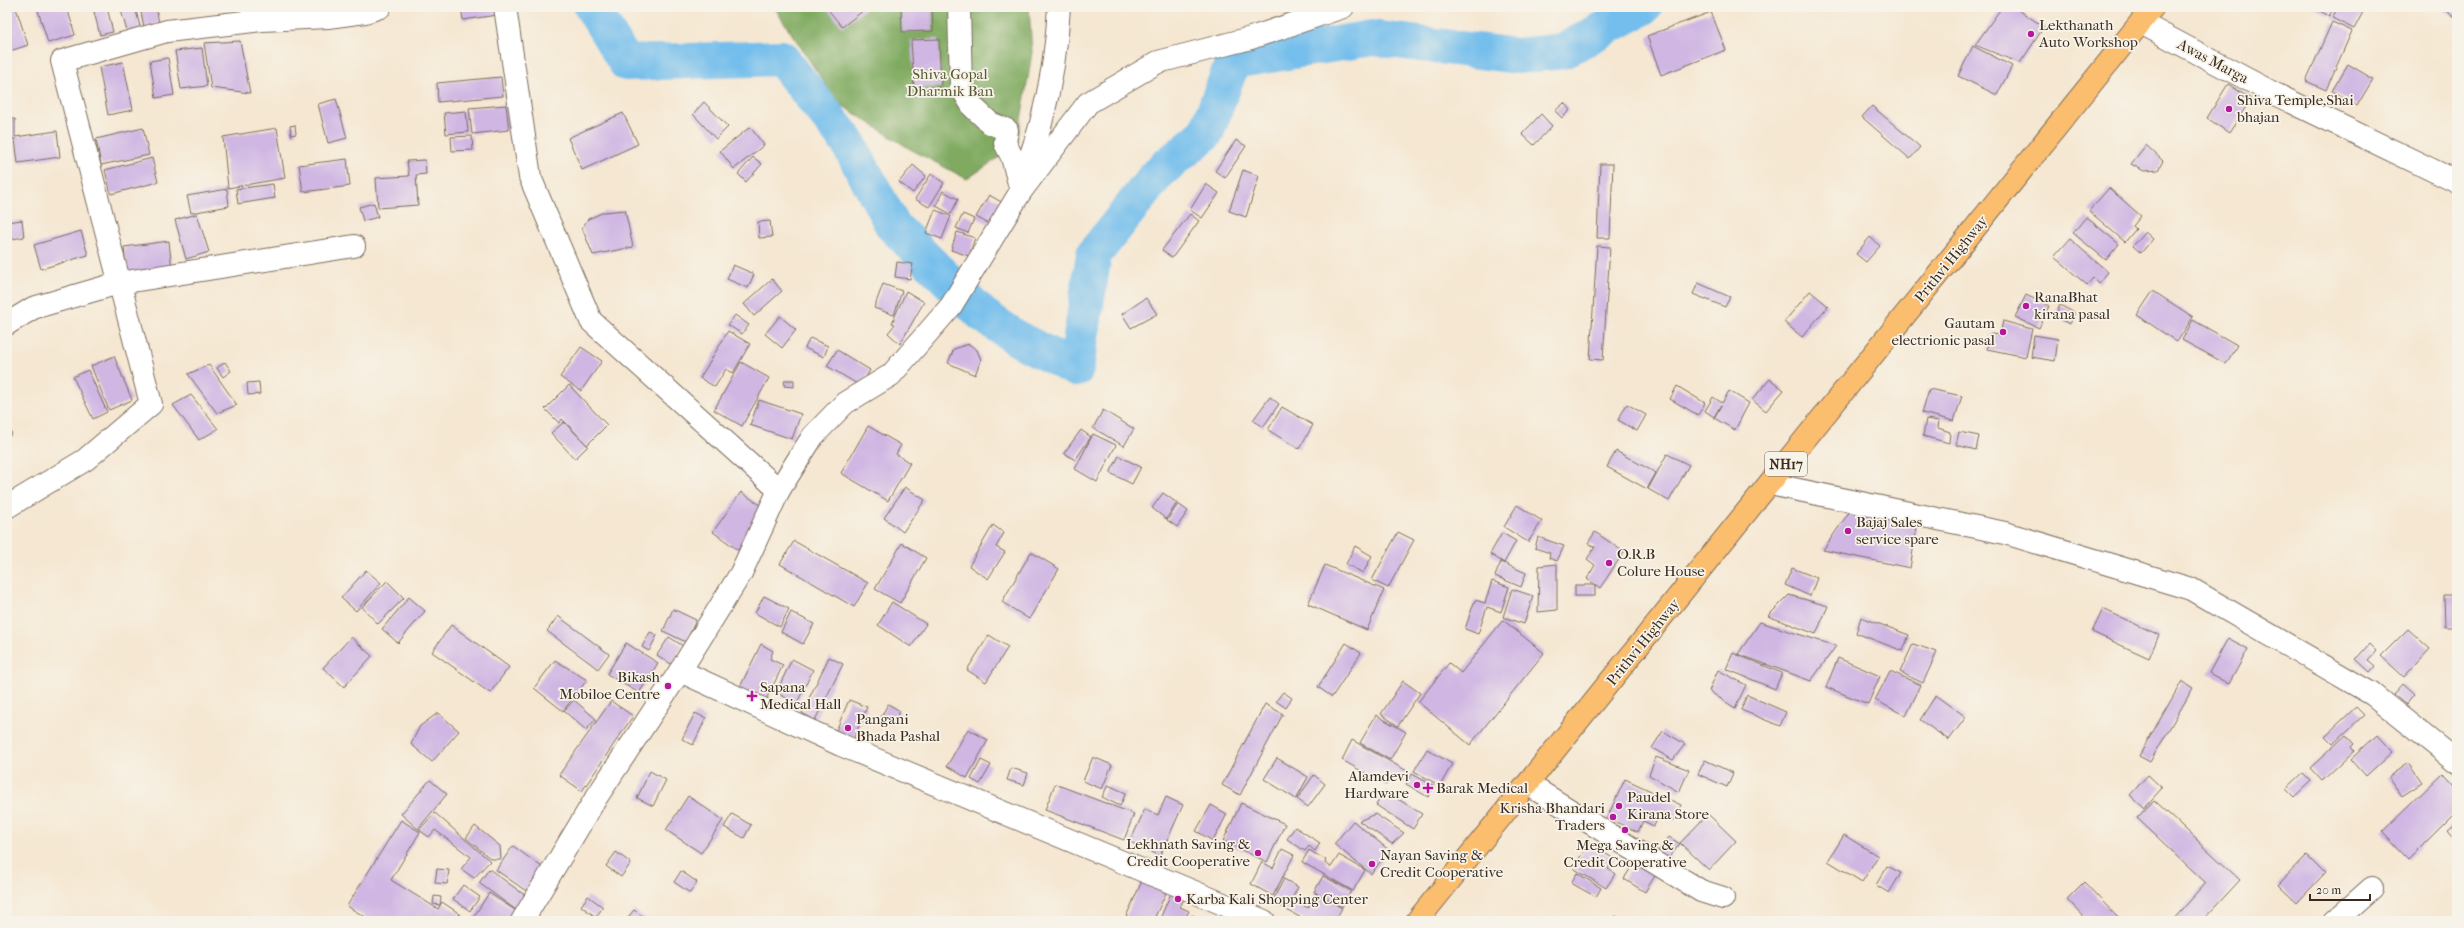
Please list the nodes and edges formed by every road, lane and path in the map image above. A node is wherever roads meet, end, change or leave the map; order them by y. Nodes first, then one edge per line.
1 (380, 7) edge
2 (505, 7) edge
3 (959, 7) edge
4 (1059, 7) edge
5 (1343, 7) edge
6 (2147, 15) edge
7 (2457, 182) edge
8 (1020, 191) junction
9 (354, 246) dead end
10 (119, 283) junction
11 (7, 324) edge
12 (1770, 484) junction
13 (779, 490) junction
14 (7, 507) edge
15 (680, 671) junction
16 (2457, 762) edge
17 (1528, 785) junction
18 (2372, 888) dead end
19 (1723, 898) dead end
20 (522, 921) edge
21 (1264, 921) edge
22 (1417, 921) edge
23 (2335, 921) edge

1 - 10 street
2 - 13 street
3 - 8 street
4 - 8 street
5 - 8 street
6 - 7 street, Awas Marga
6 - 12 highway, Prithvi Highway / NH17
8 - 13 street
9 - 10 street
10 - 11 street
10 - 14 street
12 - 16 street
12 - 17 highway, Prithvi Highway / NH17
13 - 15 street
15 - 20 street
15 - 21 street
17 - 19 street
17 - 22 highway, Prithvi Highway / NH17
18 - 23 street

